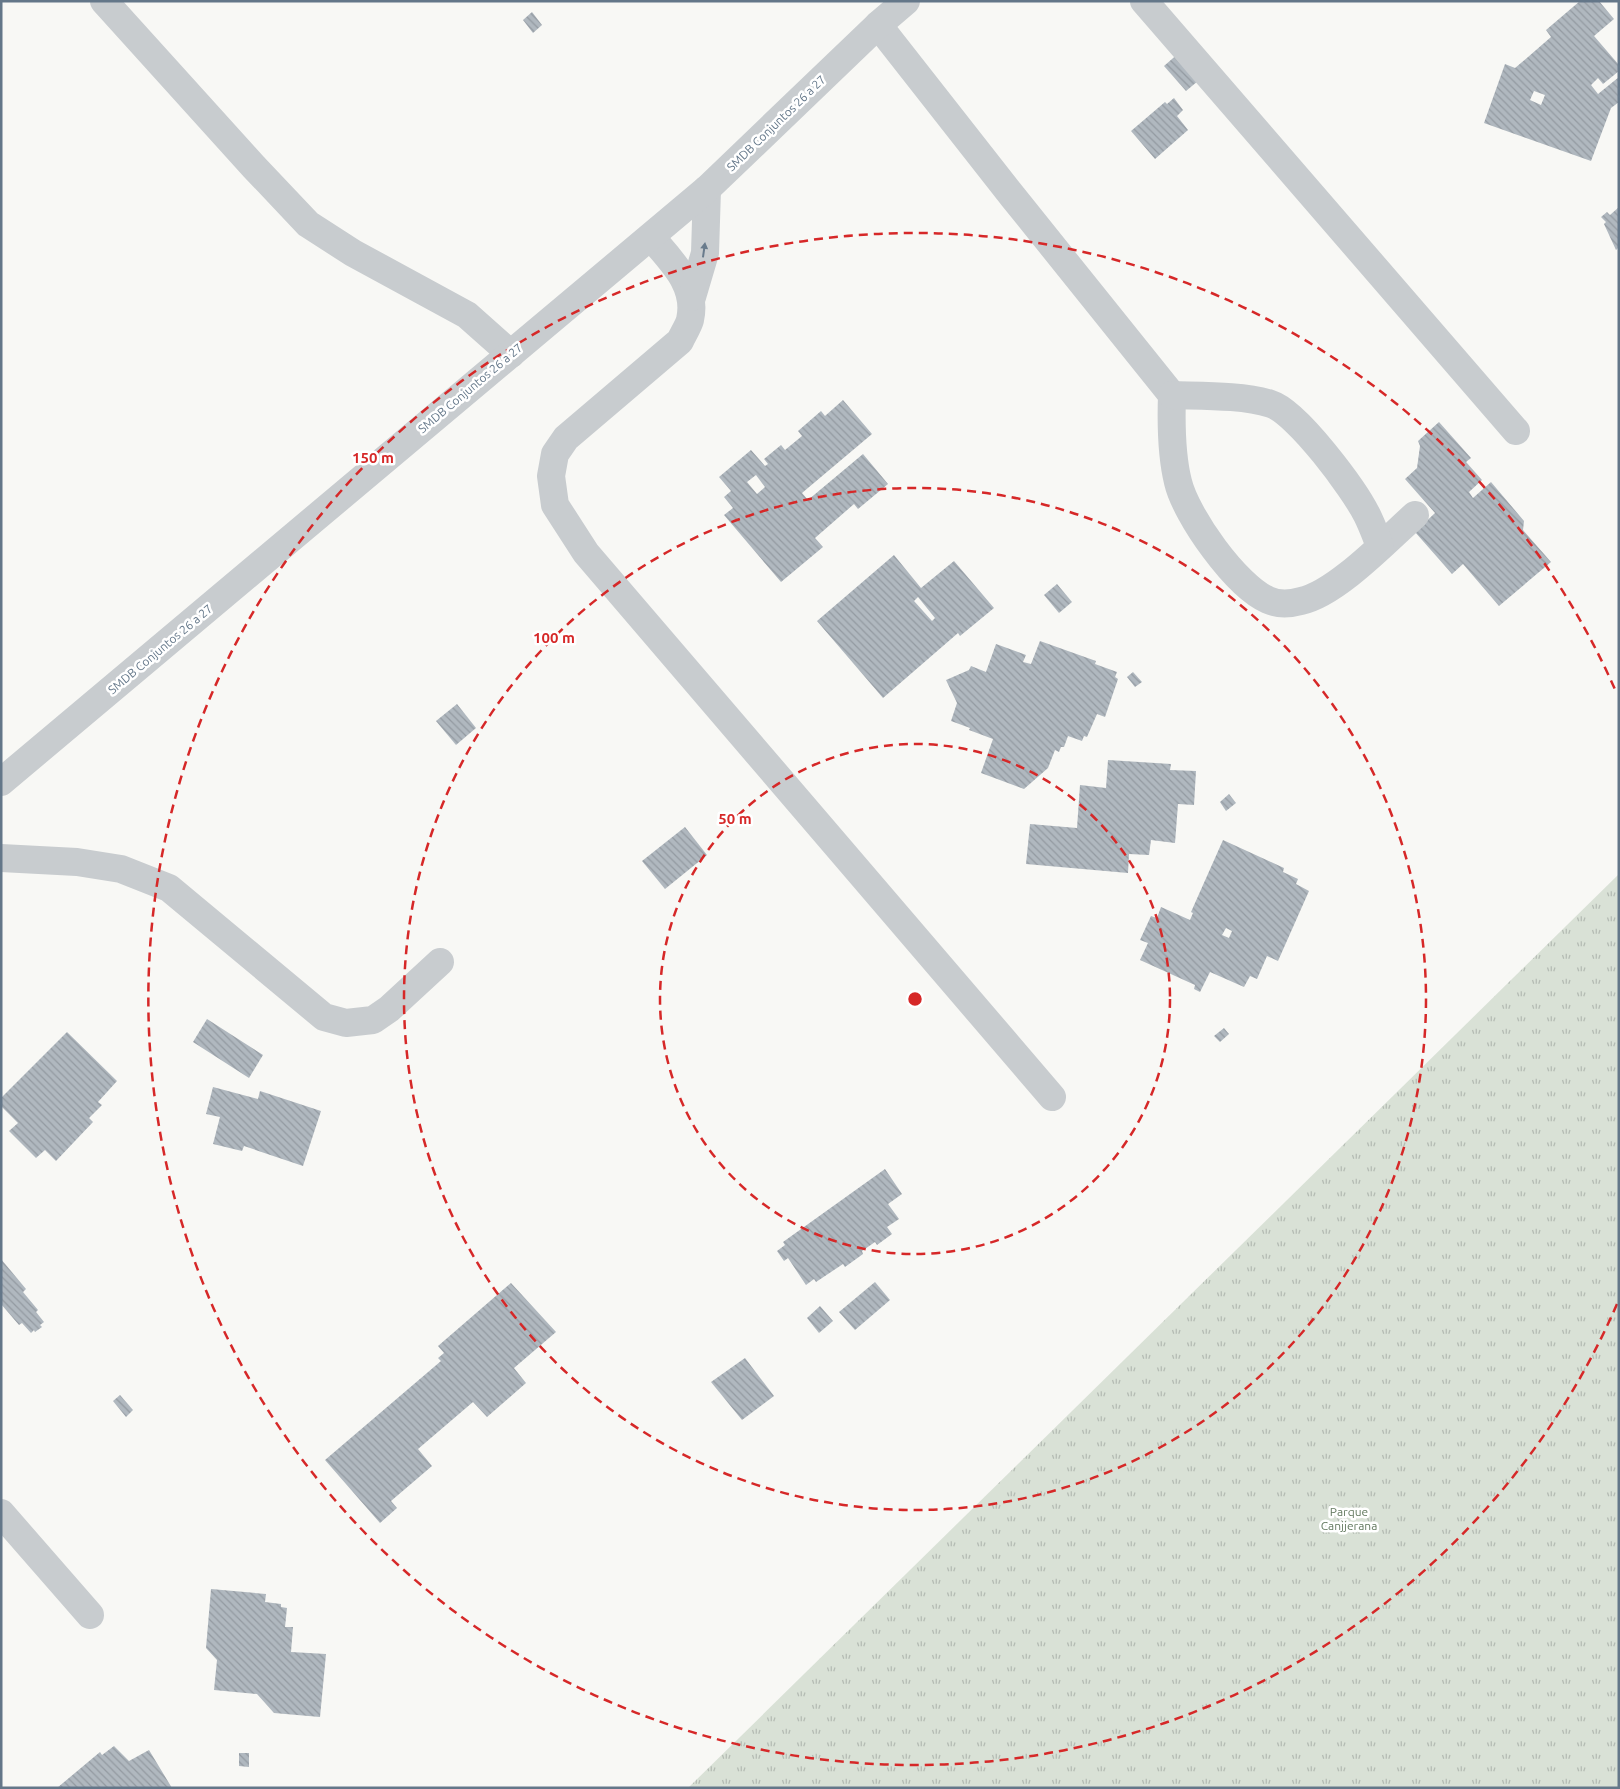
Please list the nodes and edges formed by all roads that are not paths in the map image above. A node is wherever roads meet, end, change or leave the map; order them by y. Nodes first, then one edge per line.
1 (104, 1) edge
2 (906, 1) edge
3 (1144, 1) edge
4 (878, 25) junction
5 (708, 189) junction
6 (651, 237) junction
7 (692, 297) junction
8 (511, 354) junction
9 (1172, 395) junction
10 (1516, 431) dead end
11 (1415, 515) dead end
12 (1380, 546) junction
13 (1, 782) edge
14 (1, 858) edge
15 (440, 962) dead end
16 (1052, 1097) dead end
17 (1, 1514) edge
18 (90, 1615) dead end

1 - 8 street
2 - 4 street, SMDB Conjuntos 26 a 27
3 - 10 street
4 - 5 street, SMDB Conjuntos 26 a 27
4 - 9 street
5 - 6 street, SMDB Conjuntos 26 a 27
7 -> 5 street
6 - 7 street
6 - 8 street, SMDB Conjuntos 26 a 27
7 - 16 street
8 - 13 street, SMDB Conjuntos 26 a 27
9 - 12 street
9 - 12 street
11 - 12 street
14 - 15 street
17 - 18 street

